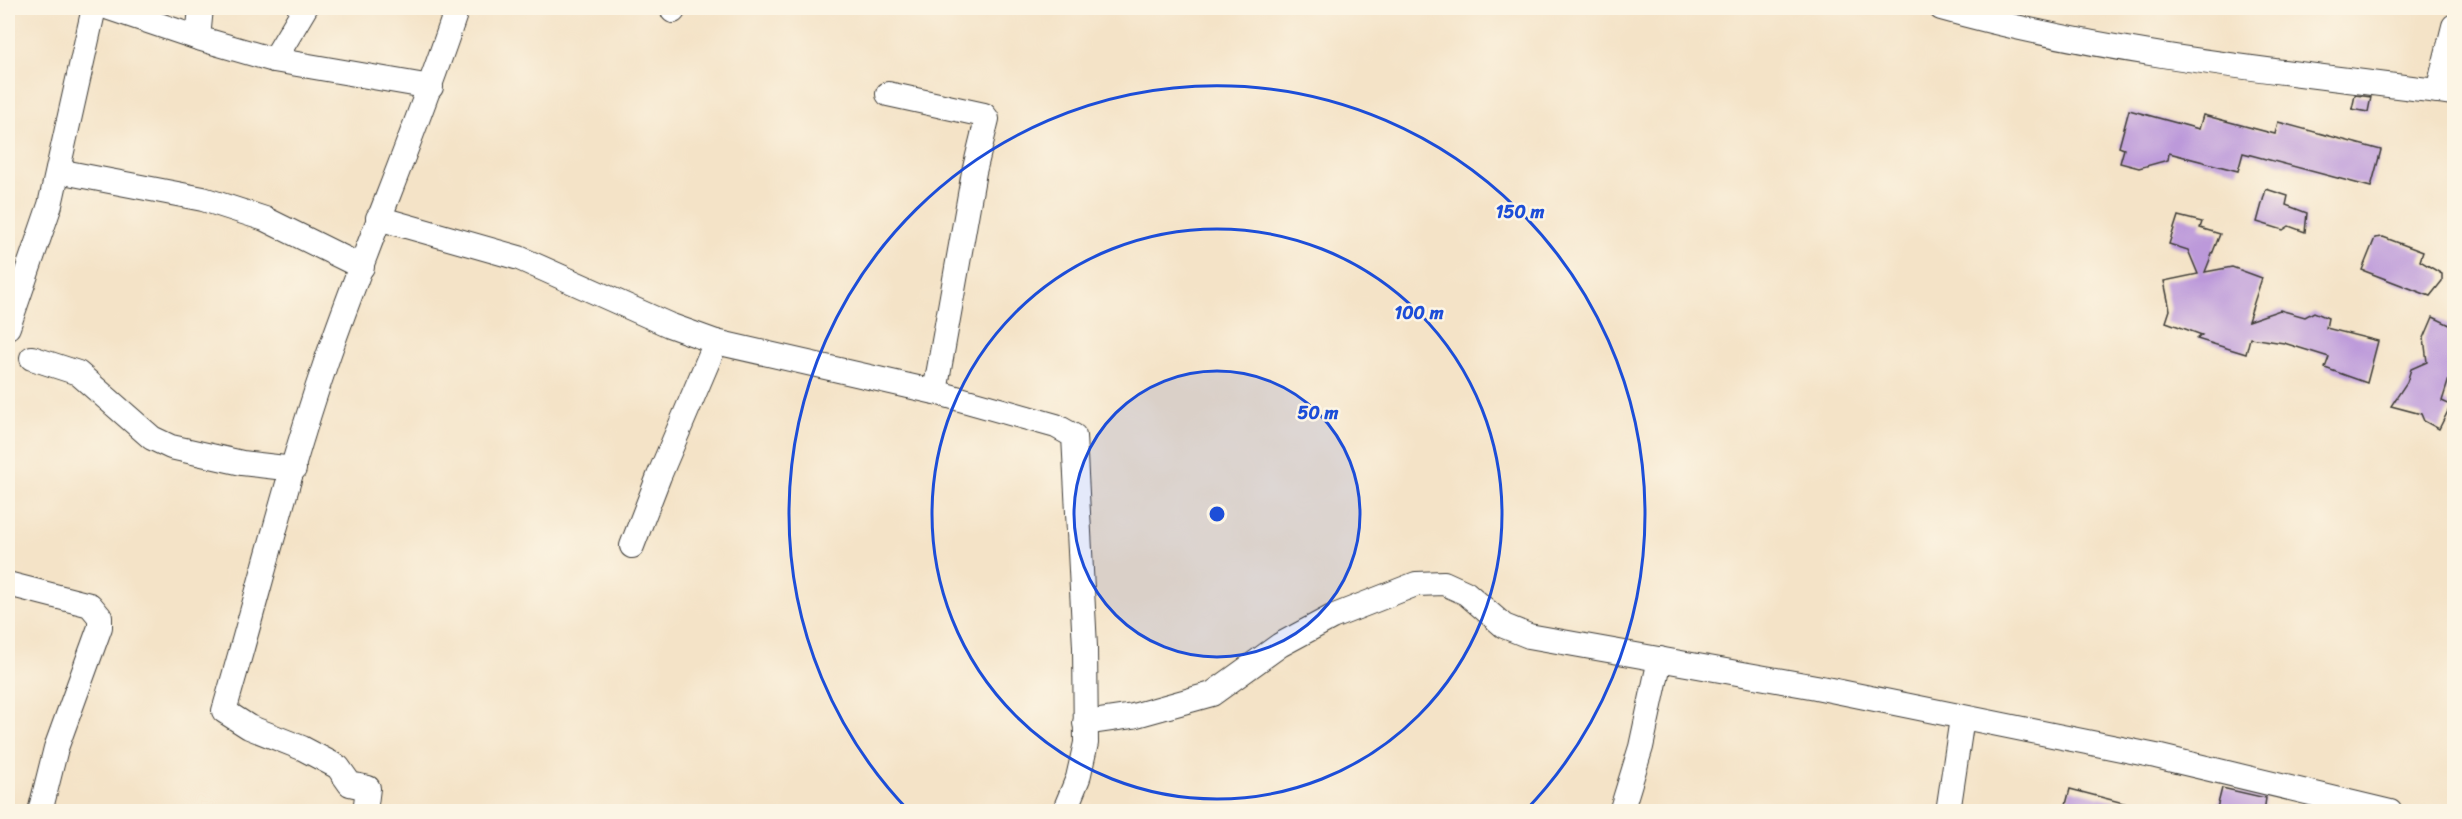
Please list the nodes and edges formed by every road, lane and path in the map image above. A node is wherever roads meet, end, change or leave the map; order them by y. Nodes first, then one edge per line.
1 (94, 8) edge
2 (109, 8) edge
3 (201, 8) edge
4 (305, 8) edge
5 (457, 8) edge
6 (1941, 8) edge
7 (2035, 18) edge
8 (2454, 26) edge
9 (198, 38) junction
10 (274, 60) junction
11 (431, 87) junction
12 (2446, 92) edge
13 (888, 94) dead end
14 (58, 171) junction
15 (378, 218) junction
16 (362, 267) junction
17 (8, 327) edge
18 (716, 342) junction
19 (32, 358) dead end
20 (935, 392) junction
21 (294, 469) junction
22 (632, 546) dead end
23 (8, 584) edge
24 (1660, 659) junction
25 (1962, 718) junction
26 (1085, 723) junction
27 (40, 812) edge
28 (365, 812) edge
29 (1064, 812) edge
30 (1621, 812) edge
31 (1948, 812) edge
32 (2390, 812) edge

1 - 14 street
2 - 9 street
3 - 9 street
4 - 10 street
5 - 11 street
6 - 7 street
7 - 12 street
8 - 12 street
9 - 10 street
10 - 11 street
11 - 15 street
13 - 20 street
14 - 16 street
14 - 17 street
15 - 16 street
15 - 18 street
16 - 21 street
18 - 20 street
18 - 22 street
19 - 21 street
20 - 26 street
21 - 28 street
23 - 27 street
24 - 25 street
24 - 26 street
24 - 30 street
25 - 31 street
25 - 32 street
26 - 29 street

